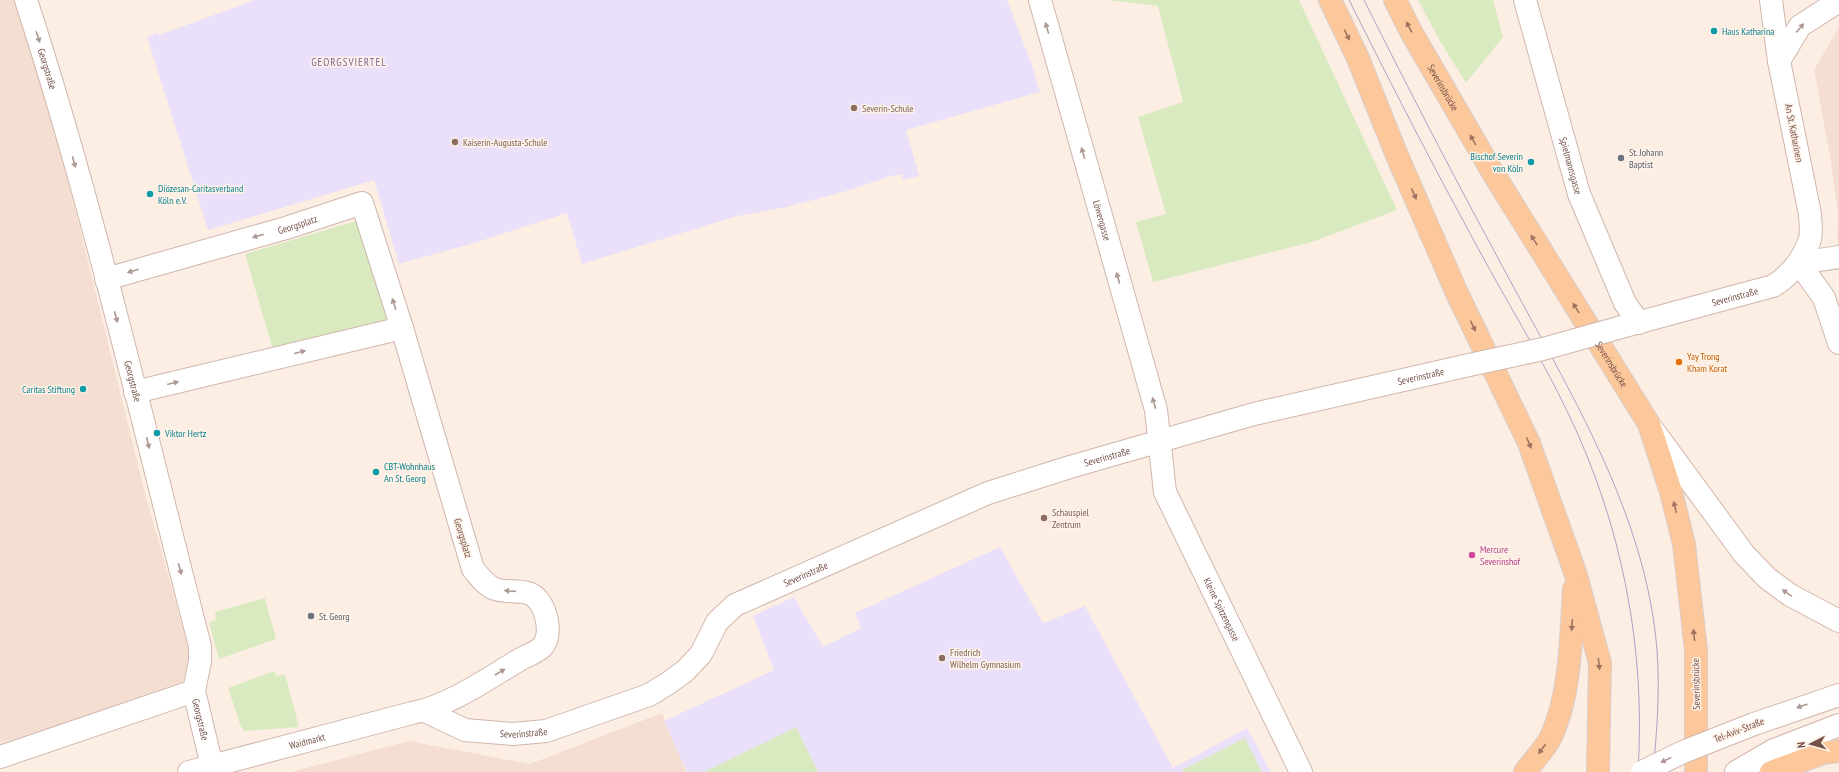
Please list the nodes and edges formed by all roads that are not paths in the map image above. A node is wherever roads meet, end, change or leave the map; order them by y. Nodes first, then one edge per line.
1 (26, 0) edge
2 (1040, 0) edge
3 (1330, 0) edge
4 (1395, 0) edge
5 (1525, 0) edge
6 (1771, 0) edge
7 (1838, 0) edge
8 (1779, 60) junction
9 (1839, 257) edge
10 (1799, 263) junction
11 (106, 279) junction
12 (1639, 323) junction
13 (402, 328) junction
14 (1839, 343) edge
15 (136, 392) junction
16 (1649, 424) junction
17 (1159, 442) junction
18 (1575, 572) junction
19 (1839, 621) edge
20 (194, 691) junction
21 (1839, 695) edge
22 (425, 711) junction
23 (1839, 725) edge
24 (1839, 751) edge
25 (0, 757) edge
26 (212, 766) junction
27 (1754, 768) edge
28 (189, 772) edge
29 (1301, 772) edge
30 (1525, 772) edge
31 (1598, 772) edge
32 (1642, 772) edge
33 (1696, 772) edge

1 -> 11 street, Georgstraße
17 -> 2 street, Löwengasse
3 -> 18 main road
16 -> 4 main road, Severinsbrücke
5 - 12 street, Spielmannsgasse
6 - 8 street, An St. Katharinen
8 -> 7 street
8 - 10 street, An St. Katharinen
9 - 10 street
10 - 12 street, Severinstraße
10 - 14 street
13 -> 11 street, Georgsplatz
11 -> 15 street, Georgstraße
12 - 17 street, Severinstraße, bridge
15 -> 13 street
22 -> 13 street, Georgsplatz
15 -> 20 street, Georgstraße
19 -> 16 street
33 -> 16 main road, Severinsbrücke
17 - 22 street, Severinstraße
17 - 29 street, Kleine Spitzengasse
18 -> 30 main road
18 -> 31 main road
20 - 25 street
20 - 26 street, Georgstraße
21 -> 32 street, Tel-Aviv-Straße, bridge
22 - 26 street, Waidmarkt
23 - 27 street
24 - 27 main road
26 - 28 street, Waidmarkt

